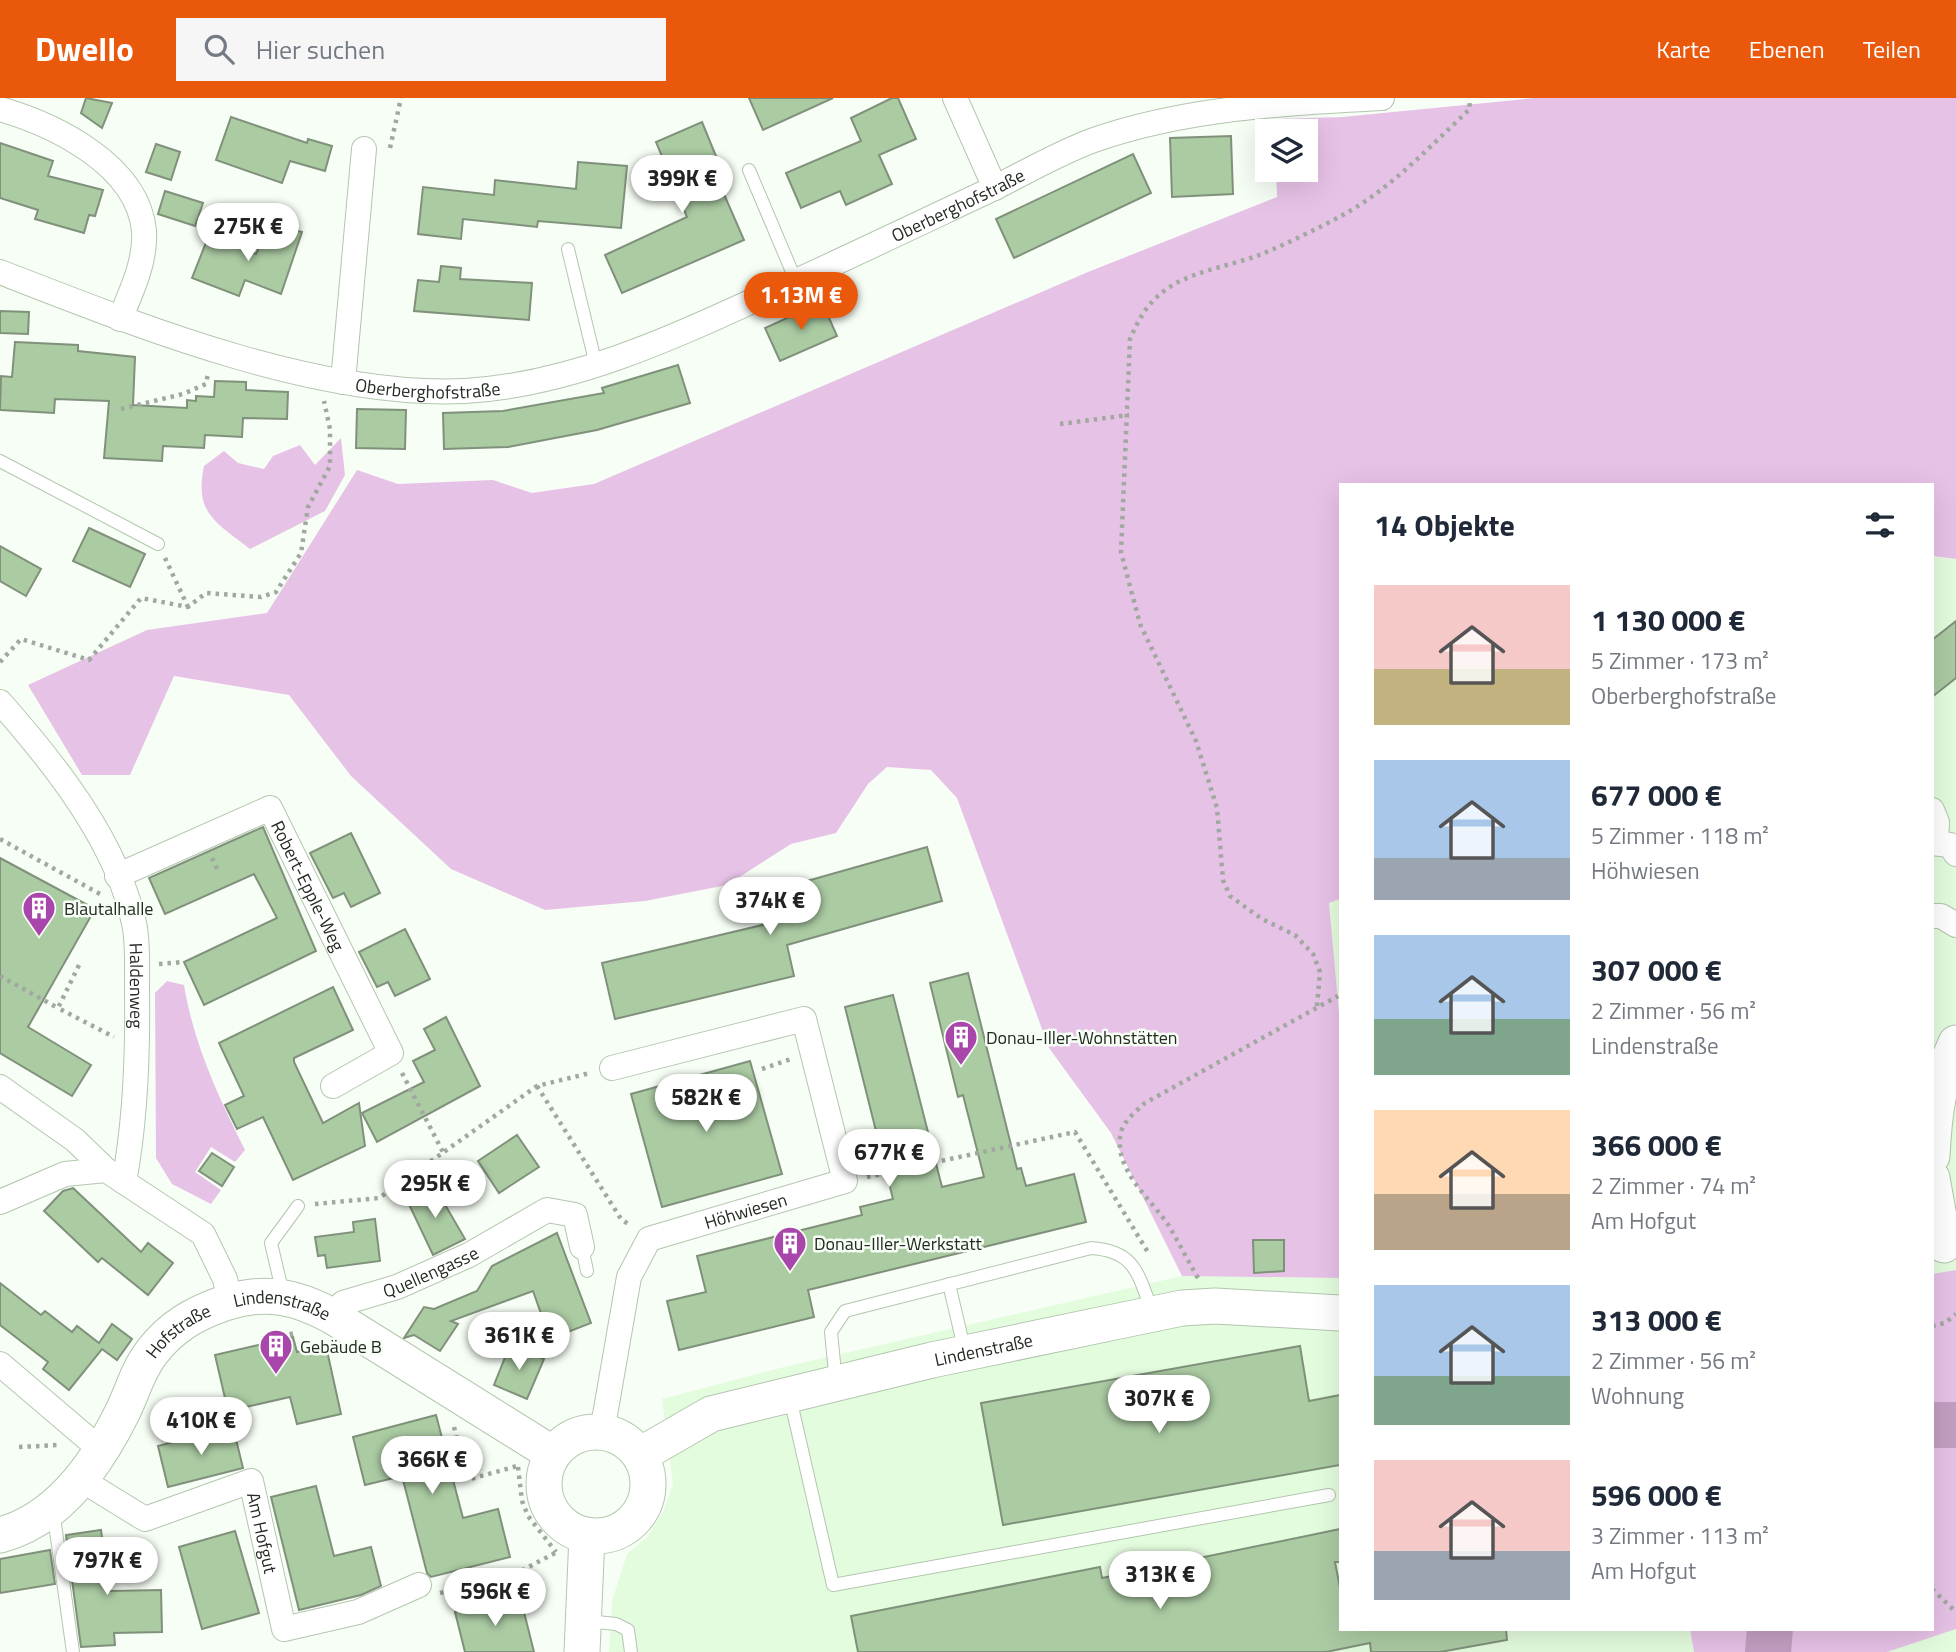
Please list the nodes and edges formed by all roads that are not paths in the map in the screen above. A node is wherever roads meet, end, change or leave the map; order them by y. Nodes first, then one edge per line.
1 (955, 98) edge
2 (1382, 98) edge
3 (0, 109) edge
4 (364, 149) dead end
5 (749, 170) dead end
6 (995, 188) junction
7 (568, 249) dead end
8 (0, 272) edge
9 (796, 281) junction
10 (120, 319) junction
11 (596, 365) junction
12 (343, 382) junction
13 (0, 461) edge
14 (158, 544) road end
15 (0, 702) edge
16 (1934, 815) edge
17 (1941, 846) edge
18 (117, 876) junction
19 (1934, 916) edge
20 (1956, 925) edge
21 (1956, 1043) edge
22 (612, 1068) road end
23 (333, 1086) dead end
24 (0, 1087) edge
25 (1934, 1112) edge
26 (115, 1176) junction
27 (1934, 1189) edge
28 (0, 1202) edge
29 (291, 1210) road end
30 (1944, 1245) edge
31 (585, 1259) dead end
32 (949, 1284) junction
33 (284, 1296) junction
34 (230, 1301) junction
35 (1339, 1313) edge
36 (1154, 1314) junction
37 (332, 1316) junction
38 (965, 1353) junction
39 (0, 1363) edge
40 (836, 1383) junction
41 (789, 1394) junction
42 (602, 1432) junction
43 (90, 1441) junction
44 (553, 1454) junction
45 (640, 1455) junction
46 (80, 1479) junction
47 (1329, 1495) dead end
48 (52, 1507) junction
49 (0, 1535) edge
50 (587, 1535) junction
51 (419, 1585) road end
52 (583, 1636) edge
53 (73, 1652) edge
54 (631, 1652) edge

1 - 6 street
2 - 6 street, Oberberghofstraße
3 - 10 street
4 - 12 street, Oberberghofstraße
5 - 9 lane
6 - 9 street, Oberberghofstraße
7 - 11 lane
8 - 10 street, Oberberghofstraße
9 - 11 street, Oberberghofstraße
10 - 12 street, Oberberghofstraße
11 - 12 street, Oberberghofstraße
13 - 14 lane
15 - 18 street, Haldenweg
16 - 17 street
18 - 23 street, Robert-Epple-Weg
18 - 26 street, Haldenweg
19 - 20 street
21 - 25 street
22 - 42 street, Höhwiesen
24 - 26 street, Lindenstraße
26 - 28 street
26 - 34 street, Lindenstraße
27 - 30 street
29 - 33 lane
31 - 37 street, Quellengasse
32 - 36 lane
32 - 38 lane
32 - 40 lane
33 - 34 street, Lindenstraße
33 - 37 street, Lindenstraße
34 - 43 street, Hofstraße
35 - 36 street, Lindenstraße
36 - 38 street, Lindenstraße
37 - 44 street, Lindenstraße
38 - 40 street, Lindenstraße
39 - 43 street
40 - 41 street, Lindenstraße
41 - 45 street, Lindenstraße
41 - 47 lane
42 - 44 street
42 - 45 street
43 - 46 street, Hofstraße
44 - 50 street
45 - 50 street
46 - 48 street, Hofstraße
46 - 51 street, Am Hofgut
48 - 49 street, Hofstraße
48 - 53 lane
50 - 52 street
52 - 54 lane

